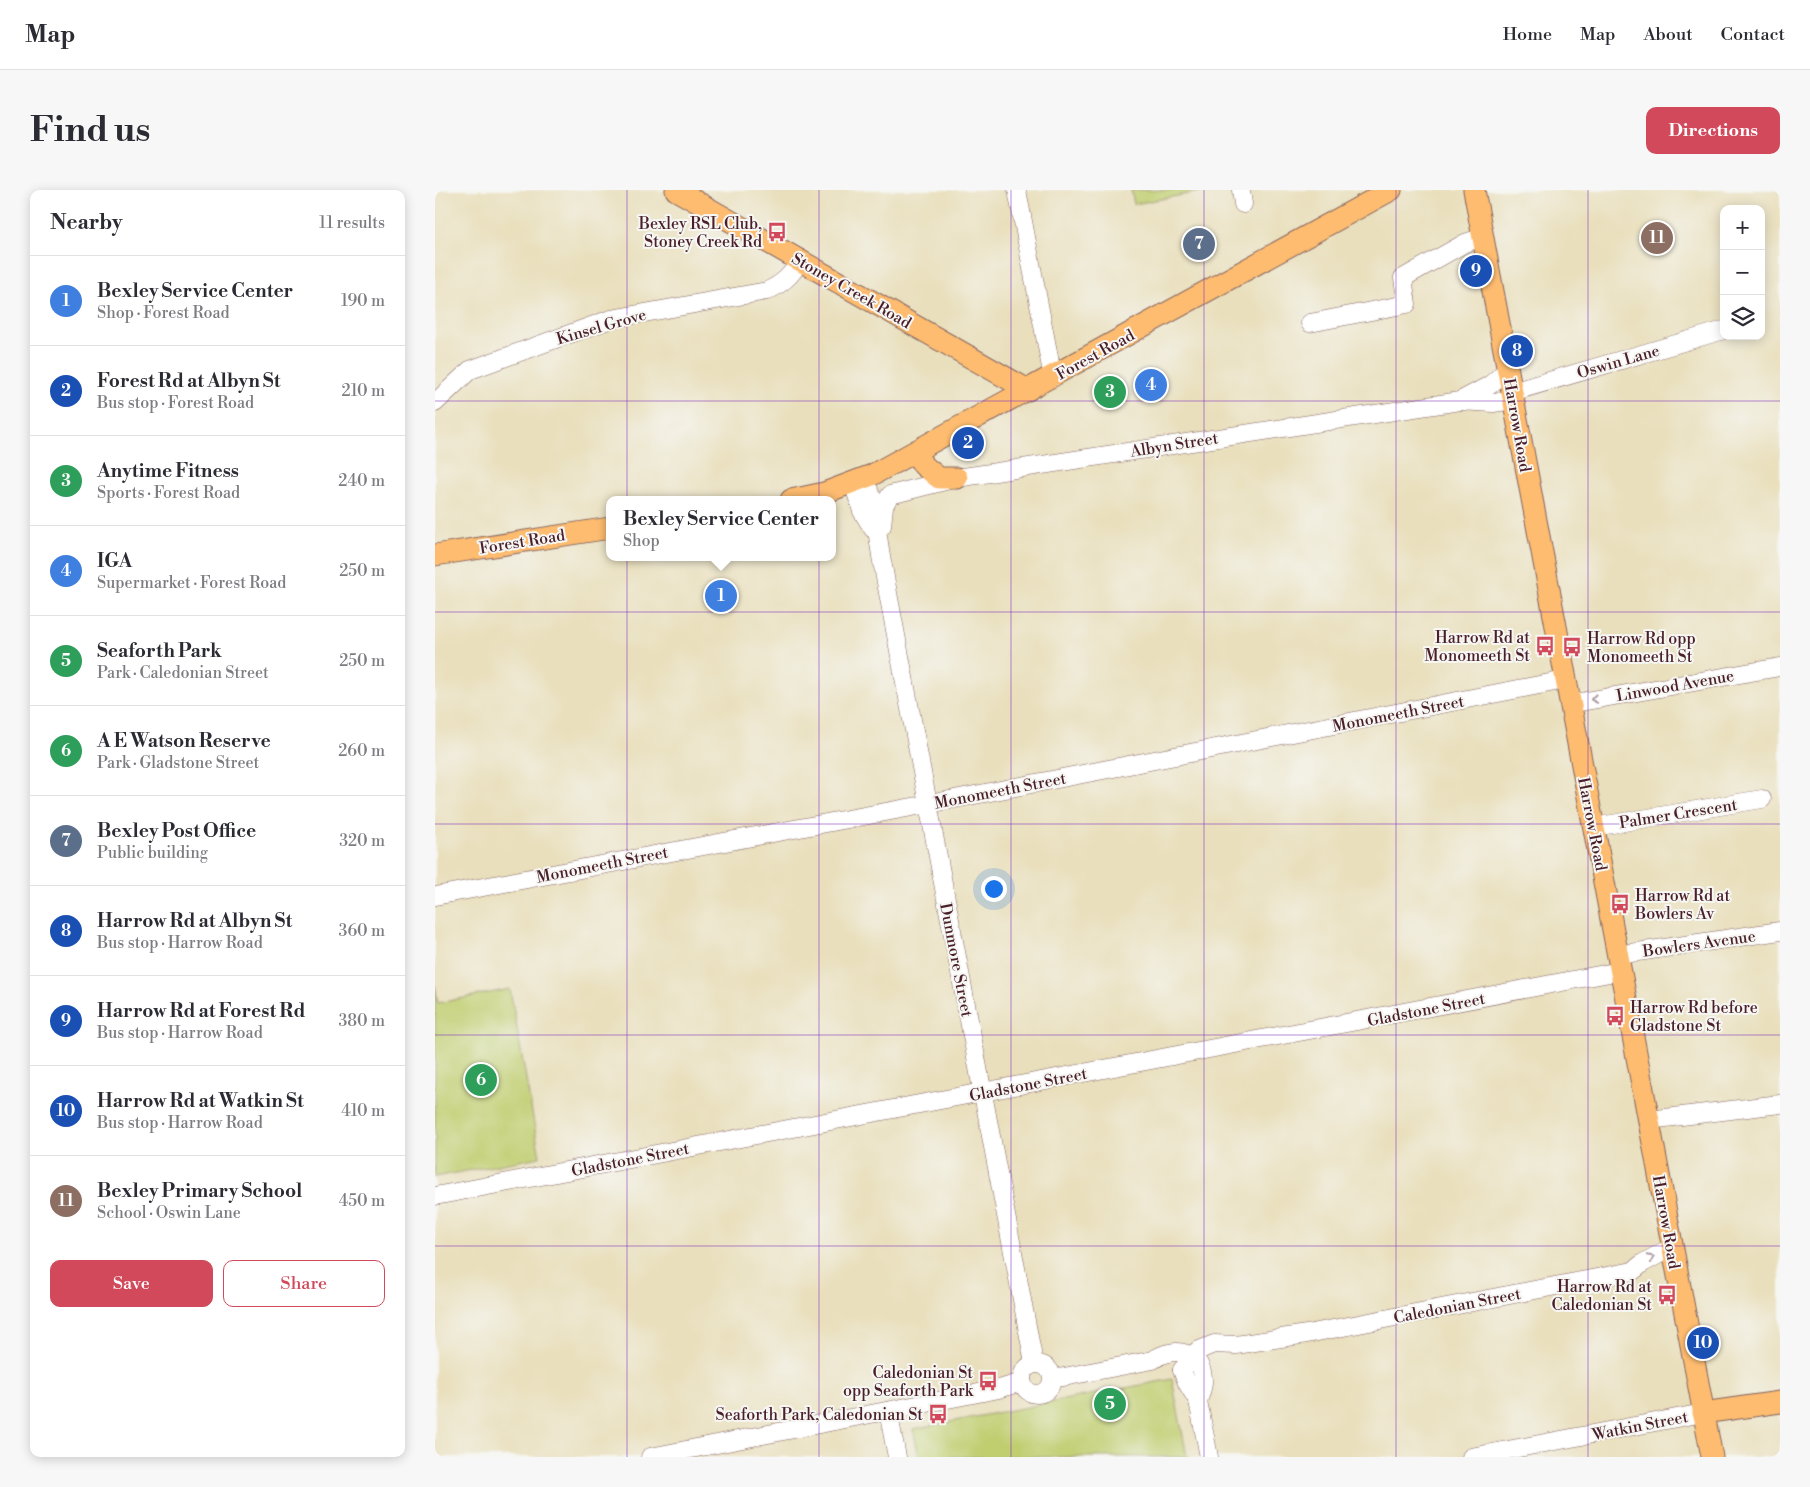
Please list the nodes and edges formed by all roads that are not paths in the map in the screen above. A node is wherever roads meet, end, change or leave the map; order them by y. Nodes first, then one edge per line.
1 (676, 190) edge
2 (1017, 190) edge
3 (1391, 190) edge
4 (1474, 190) edge
5 (1483, 237) junction
6 (800, 261) junction
7 (1310, 323) dead end
8 (1720, 331) edge
9 (1508, 369) junction
10 (1053, 378) junction
11 (1028, 390) junction
12 (1513, 396) junction
13 (1460, 401) junction
14 (435, 403) edge
15 (923, 448) junction
16 (957, 478) junction
17 (859, 481) junction
18 (890, 495) joint
19 (810, 496) edge
20 (606, 529) edge
21 (435, 555) edge
22 (881, 556) junction
23 (1780, 667) edge
24 (1565, 680) junction
25 (1569, 704) junction
26 (1762, 799) dead end
27 (928, 804) junction
28 (1594, 827) junction
29 (435, 896) edge
30 (1780, 931) edge
31 (1619, 963) junction
32 (982, 1093) junction
33 (1780, 1104) edge
34 (1649, 1120) junction
35 (435, 1196) edge
36 (1671, 1247) junction
37 (1034, 1363) junction
38 (1193, 1363) junction
39 (1053, 1379) junction
40 (1022, 1382) junction
41 (1780, 1402) edge
42 (888, 1411) junction
43 (1703, 1413) junction
44 (650, 1457) edge
45 (897, 1457) edge
46 (1209, 1457) edge
47 (1471, 1457) edge
48 (1712, 1457) edge

1 - 6 main road, Stoney Creek Road
2 - 10 street
3 - 10 main road, Forest Road
4 - 5 main road, Harrow Road
5 - 7 street
5 - 9 main road, Harrow Road
6 - 11 main road, Stoney Creek Road
6 - 14 street, Kinsel Grove
8 - 12 street, Oswin Lane
9 - 12 main road, Harrow Road
9 - 13 street, Albyn Street
10 - 11 main road, Forest Road
11 - 15 main road, Forest Road
12 - 13 street, Albyn Street
12 - 24 main road, Harrow Road
13 - 16 street, Albyn Street
15 - 16 main road
15 - 17 main road, Forest Road
16 - 18 street, Albyn Street
17 - 19 main road, Forest Road
17 - 22 street, Dunmore Street
18 - 22 street, Dunmore Street
20 - 21 main road, Forest Road
22 - 27 street, Dunmore Street
23 -> 25 street, Linwood Avenue
24 - 25 main road, Harrow Road
24 - 27 street, Monomeeth Street
25 - 28 main road, Harrow Road
26 - 28 street, Palmer Crescent
27 - 29 street, Monomeeth Street
27 - 32 street, Dunmore Street
28 - 31 main road, Harrow Road
30 - 31 street, Bowlers Avenue
31 - 32 street, Gladstone Street
31 - 34 main road, Harrow Road
32 - 35 street, Gladstone Street
32 - 37 street, Dunmore Street
33 - 34 street
34 - 36 main road, Harrow Road
38 -> 36 street, Caledonian Street
36 - 43 main road, Harrow Road
37 - 39 street
37 - 40 street
38 - 39 street
38 - 46 street
39 - 40 street
40 - 42 street
41 - 43 main road, Watkin Street
42 - 44 street
42 - 45 street
43 - 47 street, Watkin Street
43 - 48 main road, Harrow Road

